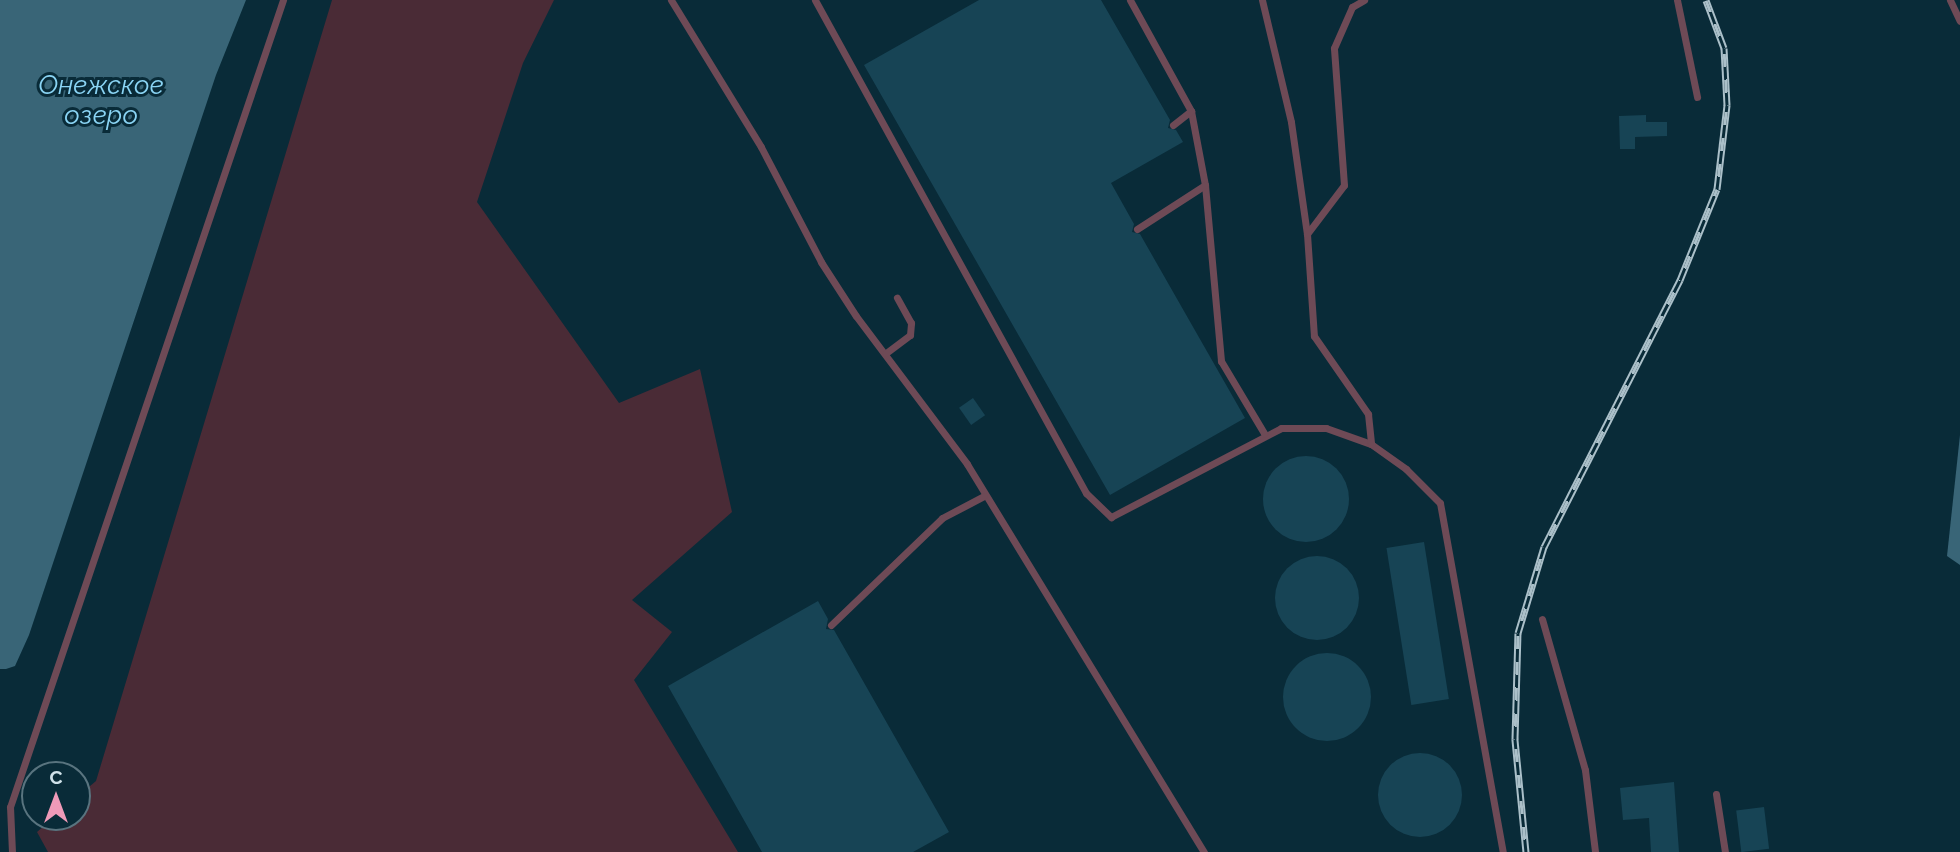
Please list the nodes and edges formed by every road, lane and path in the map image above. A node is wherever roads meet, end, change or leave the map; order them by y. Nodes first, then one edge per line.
1 (283, 0) edge
2 (671, 0) edge
3 (1130, 0) edge
4 (1262, 0) edge
5 (1364, 0) edge
6 (1677, 0) edge
7 (1950, 0) edge
8 (818, 1) edge
9 (1960, 21) edge
10 (1697, 97) dead end
11 (1191, 111) junction
12 (1173, 125) dead end
13 (1205, 185) junction
14 (1137, 229) dead end
15 (1307, 234) junction
16 (897, 298) dead end
17 (886, 353) junction
18 (1264, 433) junction
19 (1371, 444) junction
20 (984, 496) junction
21 (1542, 619) dead end
22 (831, 625) dead end
23 (1716, 794) dead end
24 (12, 852) edge
25 (1204, 852) edge
26 (1503, 852) edge
27 (1595, 852) edge
28 (1725, 852) edge

1 - 24 lane
2 - 17 lane
3 - 11 lane
4 - 15 lane
5 - 15 lane
6 - 10 lane
7 - 9 lane
8 - 18 lane
11 - 12 lane
11 - 13 lane
13 - 14 lane
13 - 18 lane
15 - 19 lane
16 - 17 lane
17 - 20 lane
18 - 19 lane
19 - 26 lane
20 - 22 lane
20 - 25 lane
21 - 27 lane
23 - 28 lane

